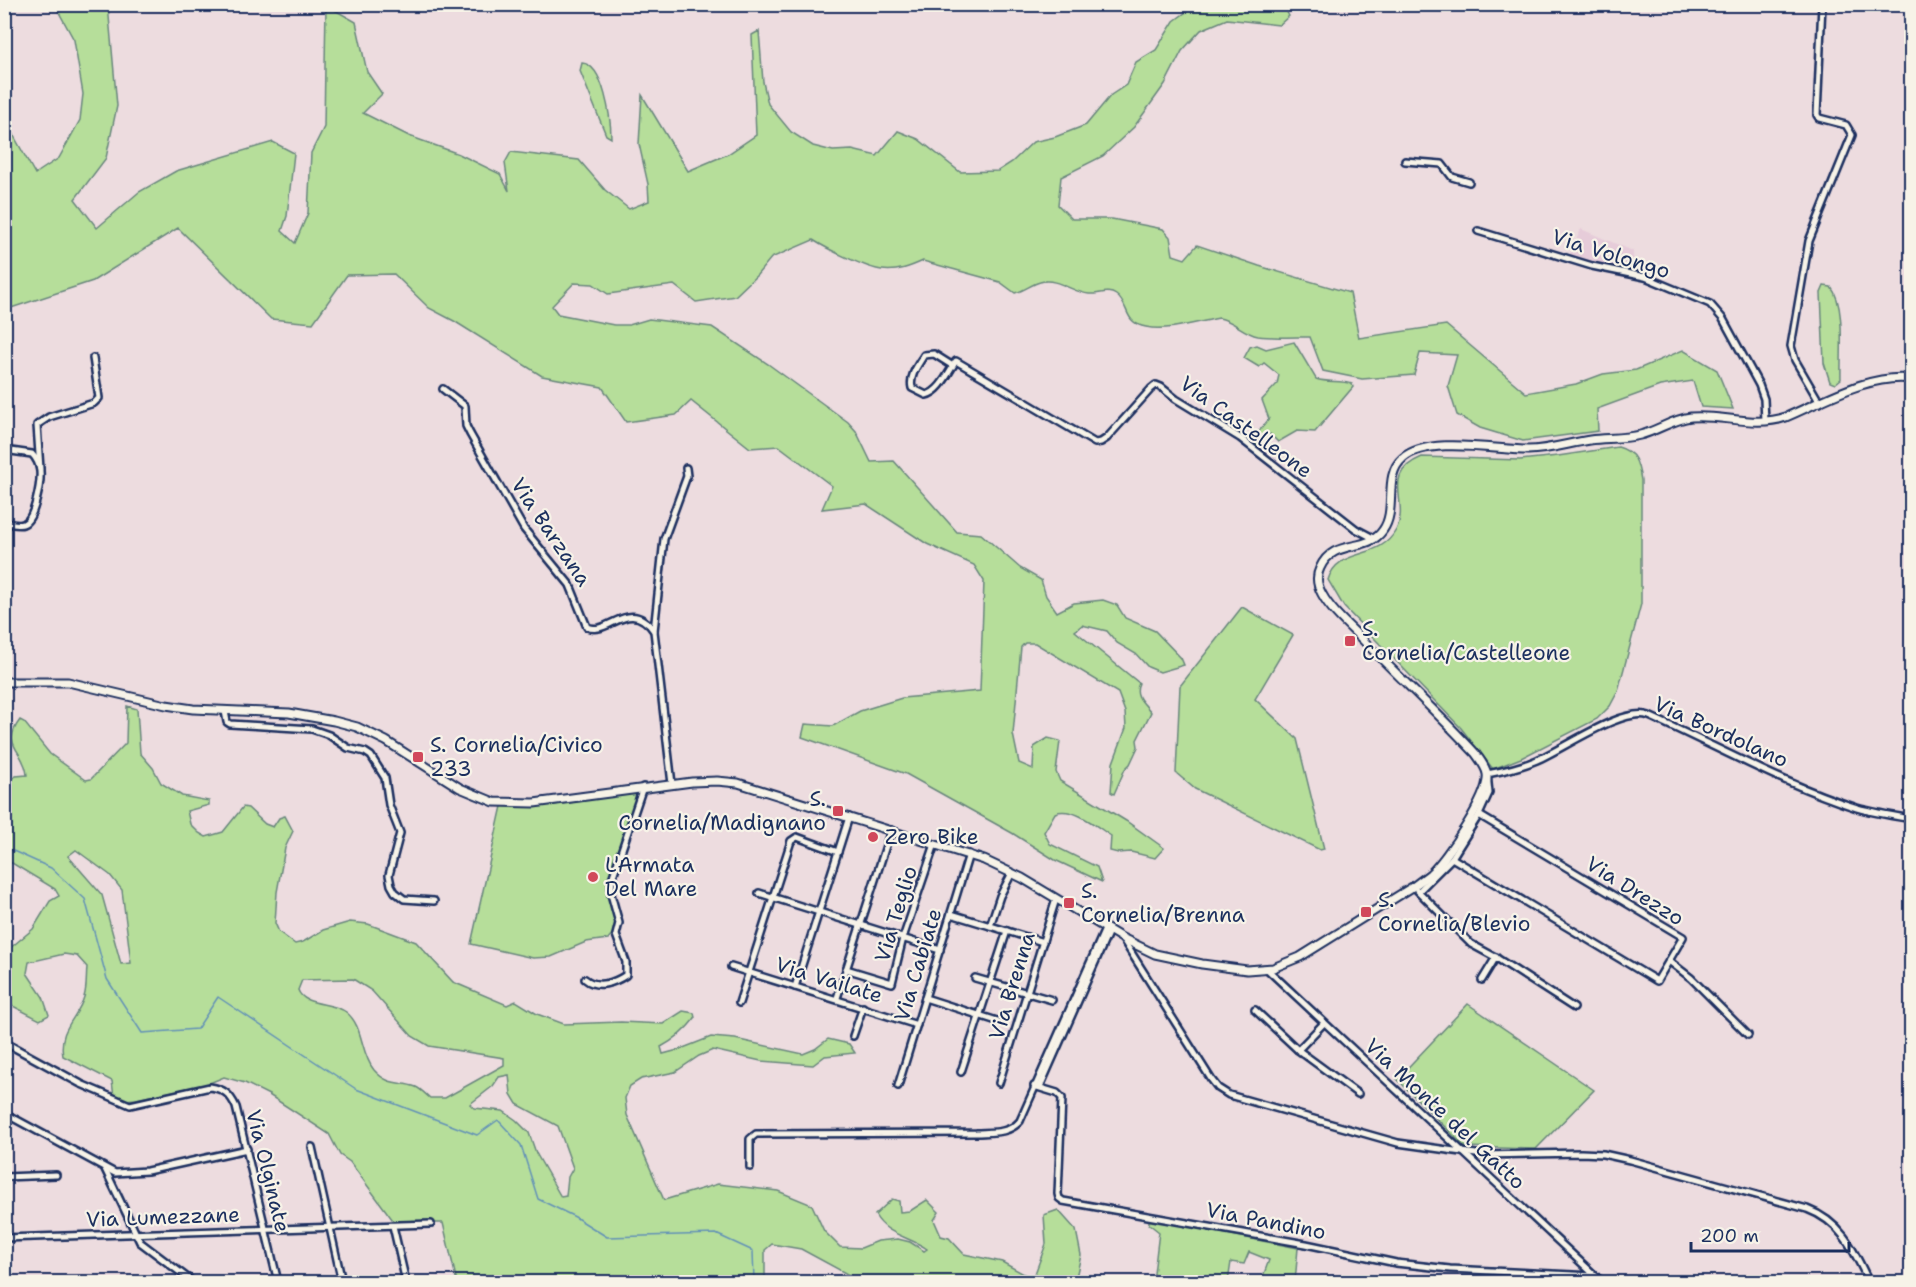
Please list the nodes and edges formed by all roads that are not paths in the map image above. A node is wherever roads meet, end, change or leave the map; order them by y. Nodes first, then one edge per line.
1 (1822, 4) edge
2 (1405, 161) dead end
3 (1469, 182) dead end
4 (1478, 231) dead end
5 (93, 358) dead end
6 (953, 366) junction
7 (1911, 379) edge
8 (443, 389) dead end
9 (1820, 403) junction
10 (1765, 421) junction
11 (4, 450) edge
12 (686, 468) dead end
13 (40, 469) junction
14 (4, 523) edge
15 (1375, 539) junction
16 (654, 632) junction
17 (4, 682) edge
18 (225, 711) junction
19 (1487, 774) junction
20 (672, 783) junction
21 (643, 787) junction
22 (1479, 815) junction
23 (849, 817) junction
24 (1911, 819) edge
25 (891, 830) junction
26 (935, 844) junction
27 (838, 852) junction
28 (969, 854) junction
29 (1452, 858) junction
30 (1012, 873) junction
31 (1417, 889) junction
32 (759, 893) dead end
33 (774, 897) junction
34 (1056, 899) junction
35 (434, 901) dead end
36 (819, 912) junction
37 (951, 914) junction
38 (861, 925) junction
39 (990, 926) junction
40 (1107, 930) junction
41 (1007, 931) junction
42 (903, 938) junction
43 (1122, 938) junction
44 (1043, 942) junction
45 (940, 950) junction
46 (1497, 957) junction
47 (1669, 961) junction
48 (731, 967) dead end
49 (846, 969) junction
50 (1267, 969) junction
51 (750, 973) junction
52 (975, 978) dead end
53 (585, 979) dead end
54 (1482, 980) dead end
55 (990, 982) junction
56 (795, 987) junction
57 (1027, 993) junction
58 (837, 998) junction
59 (926, 998) junction
60 (1052, 1000) dead end
61 (739, 1004) dead end
62 (863, 1007) junction
63 (1574, 1008) dead end
64 (1255, 1010) dead end
65 (980, 1016) junction
66 (997, 1021) dead end
67 (1324, 1023) junction
68 (917, 1025) junction
69 (1748, 1035) dead end
70 (853, 1036) dead end
71 (4, 1042) edge
72 (1298, 1050) junction
73 (961, 1072) dead end
74 (999, 1083) dead end
75 (898, 1086) dead end
76 (1037, 1087) junction
77 (1358, 1094) dead end
78 (4, 1113) edge
79 (312, 1147) dead end
80 (247, 1149) junction
81 (1463, 1153) junction
82 (750, 1167) dead end
83 (104, 1168) junction
84 (56, 1175) dead end
85 (4, 1177) edge
86 (431, 1224) dead end
87 (393, 1226) junction
88 (331, 1228) junction
89 (266, 1230) junction
90 (136, 1235) junction
91 (4, 1238) edge
92 (1594, 1276) junction
93 (193, 1282) edge
94 (278, 1282) edge
95 (342, 1282) edge
96 (406, 1282) edge
97 (1602, 1282) edge
98 (1869, 1282) edge

1 - 9 street
2 - 3 street
4 - 10 street, Via Volongo
5 - 13 street
6 - 6 street, Via Castelleone
6 - 15 street, Via Castelleone
7 - 9 street
8 - 16 street, Via Barzana
9 - 10 street
10 - 15 street
11 - 13 street
12 - 16 street
13 - 14 street
15 - 19 street
16 - 20 street
17 - 18 street
18 - 21 street
18 - 35 street
19 - 22 street
19 - 24 street, Via Bordolano
19 - 31 street
20 - 21 street
20 - 23 street
21 - 53 street
22 - 29 street
22 - 47 street, Via Drezzo
23 - 25 street
23 - 27 street
25 - 26 street
25 - 38 street
26 - 28 street
26 - 42 street, Via Teglio
27 - 33 street
27 - 36 street
28 - 30 street
28 - 37 street, Via Cabiate
29 - 31 street
29 - 47 street, Via Drezzo
30 - 34 street
30 - 39 street
31 - 46 street
31 - 50 street
32 - 33 street
33 - 36 street
33 - 51 street
34 - 40 street
34 - 44 street, Via Brenna
36 - 38 street
36 - 56 street
37 - 39 street
37 - 45 street, Via Cabiate
38 - 42 street
38 - 49 street
39 - 41 street
40 - 43 street
40 - 76 street
41 - 44 street
41 - 55 street
42 - 45 street
42 - 49 street, Via Teglio
43 - 50 street
43 - 81 street
44 - 57 street, Via Brenna
45 - 59 street, Via Cabiate
46 - 54 street
46 - 63 street
47 - 69 street
48 - 51 street, Via Vailate
49 - 58 street
50 - 67 street, Via Monte del Gatto
51 - 56 street, Via Vailate
51 - 61 street
52 - 55 street
55 - 57 street
55 - 65 street
56 - 58 street, Via Vailate
57 - 60 street
57 - 74 street, Via Brenna
58 - 62 street, Via Vailate
59 - 65 street
59 - 68 street, Via Cabiate
62 - 68 street, Via Vailate
62 - 70 street
64 - 72 street
65 - 66 street
65 - 73 street
67 - 72 street
67 - 81 street, Via Monte del Gatto
68 - 75 street, Via Cabiate
71 - 80 street, Via Olginate
72 - 77 street
76 - 82 street
76 - 92 street, Via Pandino
78 - 83 street
79 - 88 street
80 - 83 street
80 - 89 street, Via Olginate
81 - 92 street, Via Monte del Gatto
81 - 98 street
83 - 90 street
84 - 85 street
86 - 87 street, Via Lumezzane
87 - 88 street, Via Lumezzane
87 - 96 street
88 - 89 street, Via Lumezzane
88 - 95 street
89 - 90 street, Via Lumezzane
89 - 94 street, Via Olginate
90 - 91 street, Via Lumezzane
90 - 93 street
92 - 97 street, Via Monte del Gatto

